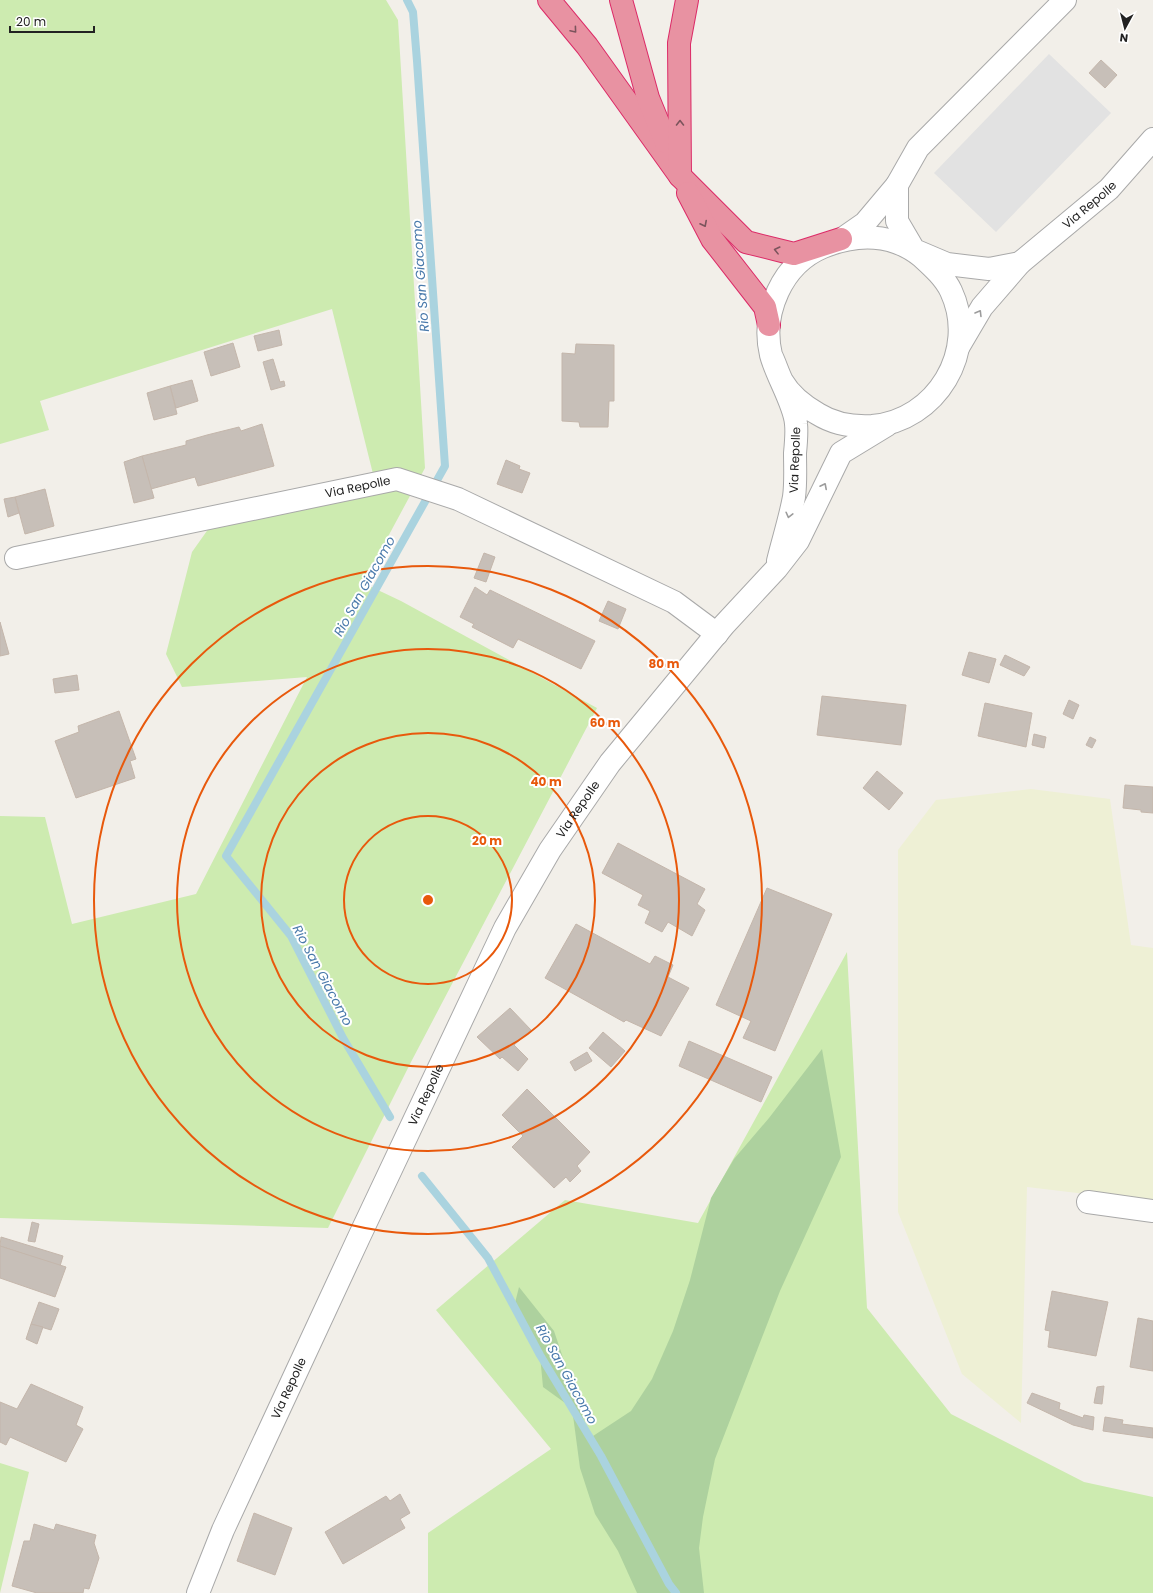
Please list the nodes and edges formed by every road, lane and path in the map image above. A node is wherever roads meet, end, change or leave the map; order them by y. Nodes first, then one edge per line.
1 (549, 0) edge
2 (621, 0) edge
3 (687, 0) edge
4 (1065, 0) edge
5 (1153, 140) edge
6 (680, 176) junction
7 (897, 185) junction
8 (841, 239) junction
9 (914, 250) junction
10 (1020, 263) junction
11 (768, 325) junction
12 (959, 346) junction
13 (771, 355) junction
14 (887, 425) junction
15 (16, 558) dead end
16 (777, 568) junction
17 (717, 634) junction
18 (1088, 1202) dead end
19 (1153, 1211) edge
20 (198, 1593) edge

1 -> 6 highway
2 - 6 highway
6 -> 3 highway
4 - 7 street
5 - 10 street, Via Repolle
8 -> 6 highway
6 -> 11 highway
7 - 8 street
7 - 9 street
8 - 9 street, Via Repolle
8 - 11 street, Via Repolle
9 - 10 street, Via Repolle
9 - 12 street, Via Repolle
12 -> 10 street, Via Repolle
11 - 13 street, Via Repolle
12 - 14 street, Via Repolle
13 - 14 street, Via Repolle
13 -> 16 street, Via Repolle
16 -> 14 street, Via Repolle
15 - 17 street, Via Repolle
16 - 17 street, Via Repolle
17 - 20 street, Via Repolle
18 - 19 street

